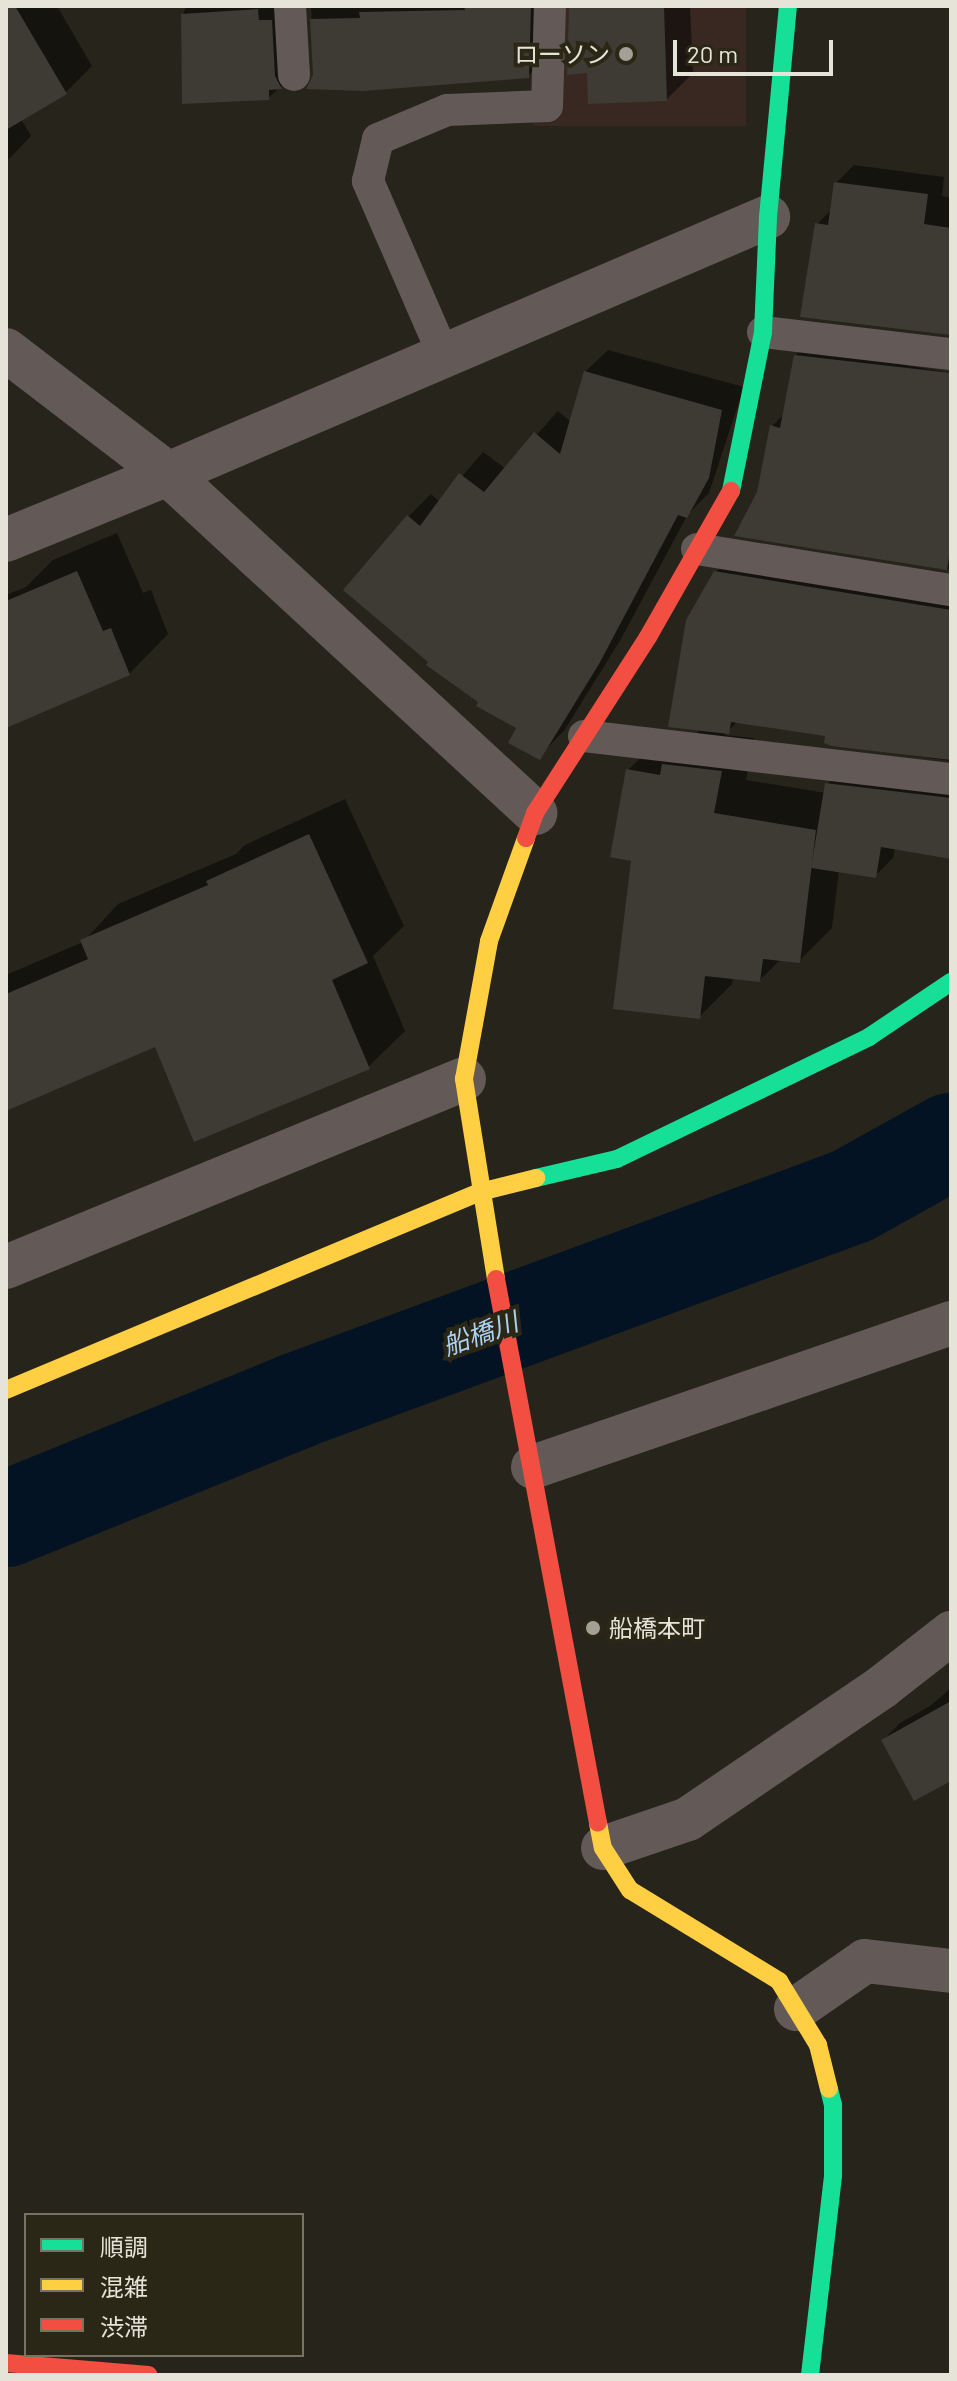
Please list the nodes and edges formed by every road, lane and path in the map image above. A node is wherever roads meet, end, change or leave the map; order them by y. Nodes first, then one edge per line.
1 (290, 6) edge
2 (550, 6) edge
3 (788, 6) edge
4 (294, 75) dead end
5 (768, 217) junction
6 (763, 332) junction
7 (6, 350) edge
8 (951, 354) edge
9 (444, 356) junction
10 (168, 474) junction
11 (6, 540) edge
12 (697, 549) junction
13 (951, 590) edge
14 (584, 736) junction
15 (951, 779) edge
16 (535, 813) junction
17 (951, 982) edge
18 (464, 1079) junction
19 (480, 1192) junction
20 (6, 1267) edge
21 (951, 1323) edge
22 (6, 1390) edge
23 (533, 1467) junction
24 (951, 1633) edge
25 (603, 1848) junction
26 (951, 1971) edge
27 (796, 2009) junction
28 (6, 2363) edge
29 (148, 2375) edge
30 (810, 2375) edge

1 - 4 lane
2 - 9 lane
3 - 5 street
5 - 6 street
5 - 9 street
6 - 8 lane
6 - 12 street
7 - 10 street
9 - 10 street
10 - 11 street
10 - 16 street
12 - 13 lane
12 - 14 street
14 - 15 lane
14 - 16 street
16 - 18 street
17 - 19 street
18 - 19 street
18 - 20 street
19 - 22 street
19 - 23 street
21 - 23 street
23 - 25 street
24 - 25 street
25 - 27 street
26 - 27 street
27 - 30 street
28 - 29 street

